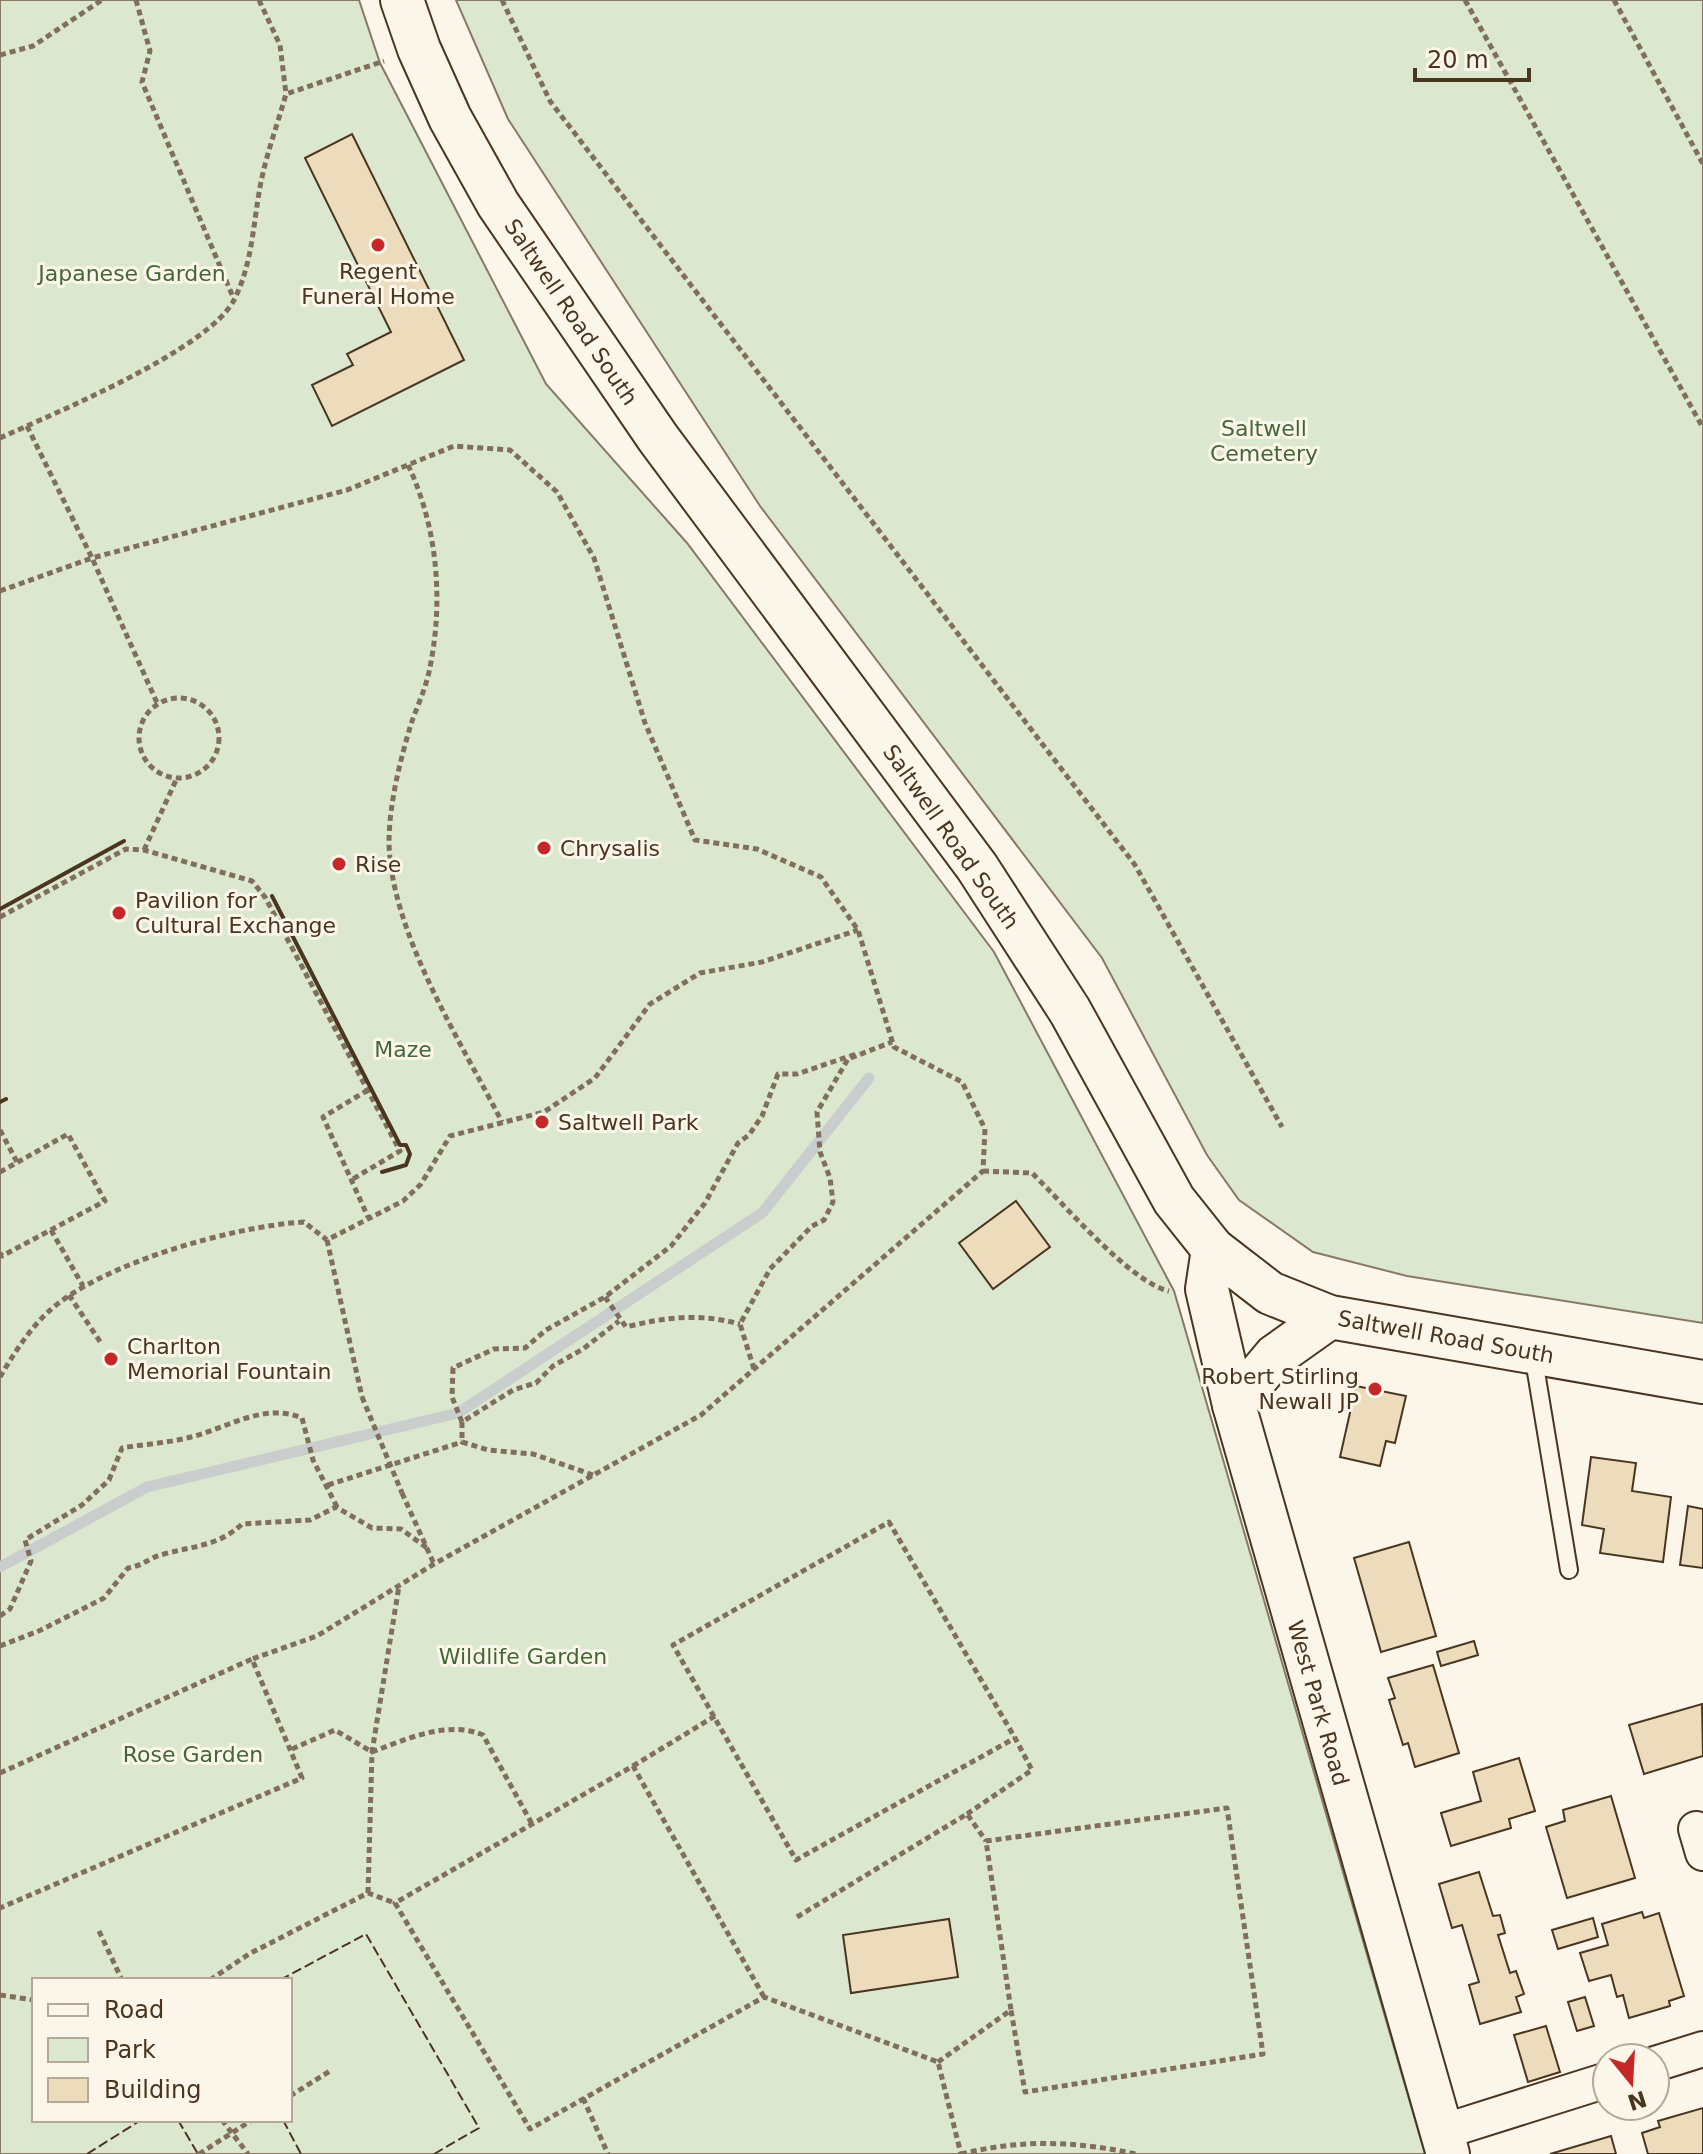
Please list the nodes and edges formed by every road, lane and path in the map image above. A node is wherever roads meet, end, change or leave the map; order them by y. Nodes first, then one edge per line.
1 (102, 0) edge
2 (136, 0) edge
3 (259, 0) edge
4 (402, 0) edge
5 (502, 0) edge
6 (1465, 0) edge
7 (1614, 0) edge
8 (419, 49) junction
9 (0, 55) edge
10 (286, 94) junction
11 (1703, 164) edge
12 (234, 300) junction
13 (27, 426) junction
14 (1703, 428) edge
15 (0, 438) edge
16 (408, 465) junction
17 (92, 558) junction
18 (0, 591) edge
19 (158, 705) junction
20 (177, 778) junction
21 (144, 850) junction
22 (0, 917) edge
23 (858, 930) junction
24 (892, 1042) junction
25 (859, 1053) junction
26 (368, 1090) junction
27 (502, 1122) junction
28 (1282, 1127) dead end
29 (1, 1134) edge
30 (17, 1162) junction
31 (983, 1171) junction
32 (0, 1172) edge
33 (351, 1180) junction
34 (368, 1217) junction
35 (51, 1230) junction
36 (327, 1240) junction
37 (1213, 1249) junction
38 (0, 1253) edge
39 (83, 1286) junction
40 (69, 1295) junction
41 (605, 1297) junction
42 (1209, 1299) junction
43 (1330, 1317) junction
44 (619, 1321) junction
45 (740, 1324) junction
46 (101, 1343) dead end
47 (1532, 1352) junction
48 (754, 1369) junction
49 (0, 1377) edge
50 (1703, 1382) edge
51 (1234, 1405) junction
52 (462, 1422) junction
53 (462, 1442) junction
54 (593, 1475) junction
55 (328, 1485) junction
56 (337, 1507) dead end
57 (427, 1548) junction
58 (434, 1564) junction
59 (1569, 1570) dead end
60 (399, 1585) junction
61 (0, 1616) edge
62 (0, 1646) edge
63 (252, 1659) junction
64 (715, 1716) junction
65 (1015, 1738) junction
66 (292, 1749) junction
67 (372, 1752) junction
68 (633, 1766) junction
69 (0, 1773) edge
70 (967, 1814) junction
71 (532, 1824) junction
72 (986, 1841) junction
73 (368, 1893) junction
74 (395, 1903) junction
75 (0, 1908) edge
76 (797, 1917) dead end
77 (99, 1931) dead end
78 (121, 1978) edge
79 (213, 1978) edge
80 (0, 1995) edge
81 (764, 1997) junction
82 (32, 2000) edge
83 (1011, 2010) junction
84 (1703, 2049) edge
85 (1671, 2059) edge
86 (938, 2062) junction
87 (330, 2071) dead end
88 (1591, 2086) edge
89 (292, 2095) edge
90 (583, 2098) junction
91 (224, 2122) edge
92 (249, 2122) edge
93 (232, 2133) junction
94 (1445, 2143) edge
95 (199, 2154) edge
96 (248, 2154) edge
97 (608, 2154) edge
98 (961, 2154) edge
99 (1136, 2154) edge

1 - 9 path
2 - 12 path
3 - 10 path
4 - 8 street, Saltwell Road South
5 - 28 path
6 - 14 path
7 - 11 path
8 - 10 path
8 - 37 street, Saltwell Road South
10 - 12 path
12 - 13 path
13 - 15 path
13 - 17 path
16 - 17 path
16 - 23 path
16 - 27 path
17 - 18 path
17 - 19 path
19 - 20 path
19 - 20 path
20 - 21 path
21 - 22 path
21 - 26 path
23 - 24 path
23 - 27 path
24 - 25 path
24 - 31 path
25 - 41 path
25 - 45 path
26 - 33 path
26 - 33 path
27 - 34 path
29 - 30 path
30 - 32 path
30 - 35 path
31 - 42 path
31 - 48 path
33 - 34 path
34 - 36 path
35 - 38 path
35 - 39 path
36 - 39 path
36 - 57 path, bridge
37 - 42 street, West Park Road
37 - 43 street, Saltwell Road South
39 - 40 path
40 - 46 path
40 - 49 path
41 - 44 path
41 - 52 path
42 - 51 street, West Park Road
43 - 47 street, Saltwell Road South
43 - 51 street
44 - 45 path
44 - 52 path
45 - 48 path
47 - 50 street, Saltwell Road South
47 - 59 lane
48 - 54 path
51 - 94 street, West Park Road
52 - 53 path
53 - 54 path
53 - 55 path
54 - 58 path
55 - 56 path
55 - 61 path
57 - 58 path
57 - 62 path
58 - 60 path
60 - 63 path
60 - 67 path
63 - 66 path
63 - 69 path
64 - 65 path
64 - 65 path
64 - 68 path
65 - 70 path
66 - 67 path
66 - 75 path
67 - 71 path
67 - 73 path
68 - 71 path
68 - 81 path
70 - 72 path
70 - 76 path
71 - 74 path
72 - 83 path
72 - 83 path
73 - 74 path
73 - 79 path
74 - 90 path
77 - 78 path
80 - 82 path
81 - 86 path
81 - 90 path
83 - 86 path
84 - 85 street
86 - 98 path
87 - 89 path
88 - 94 street
90 - 97 path
91 - 93 path
92 - 93 path
93 - 95 path
93 - 96 path
98 - 99 path

